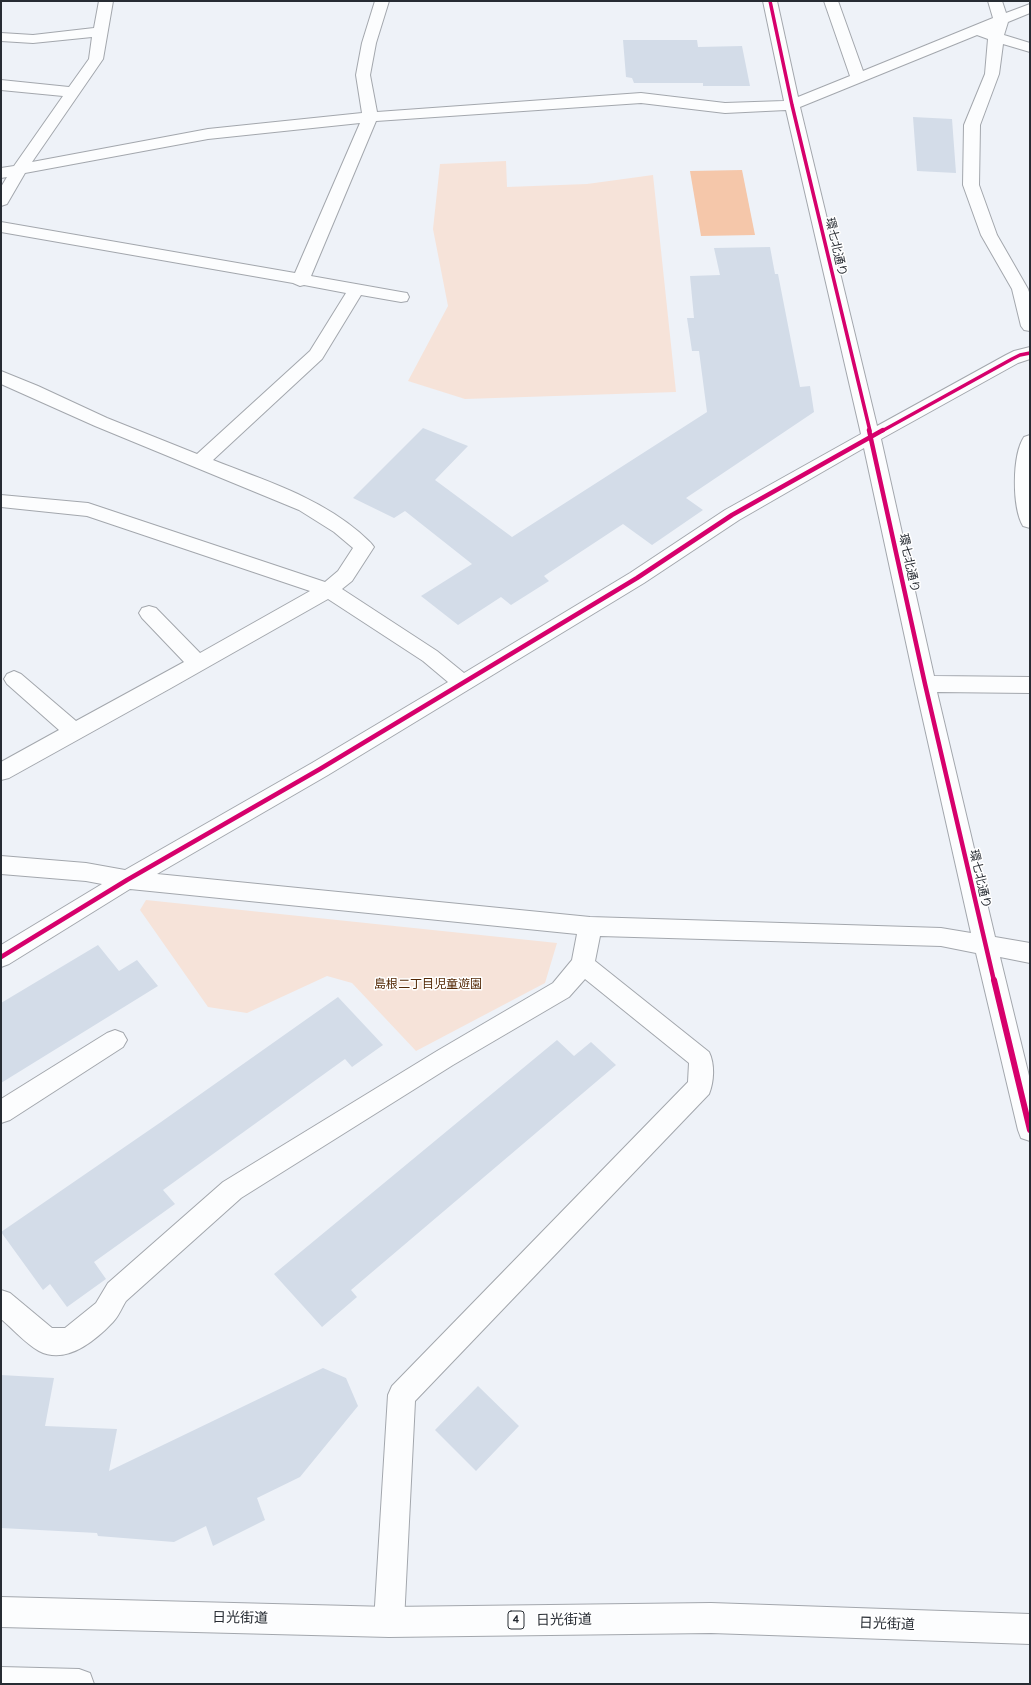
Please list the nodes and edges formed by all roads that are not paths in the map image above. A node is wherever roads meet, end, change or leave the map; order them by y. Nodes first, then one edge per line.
1 (106, 1) edge
2 (382, 1) edge
3 (770, 1) edge
4 (831, 1) edge
5 (995, 1) edge
6 (1030, 8) edge
7 (1001, 21) junction
8 (976, 31) junction
9 (101, 32) junction
10 (1, 37) edge
11 (996, 37) junction
12 (1030, 48) edge
13 (858, 78) junction
14 (1, 85) edge
15 (73, 92) junction
16 (792, 105) junction
17 (370, 117) junction
18 (19, 170) junction
19 (1, 173) edge
20 (1, 201) edge
21 (1, 227) edge
22 (300, 281) junction
23 (356, 290) junction
24 (401, 298) dead end
25 (1030, 326) edge
26 (1030, 354) edge
27 (1, 377) edge
28 (871, 437) junction
29 (1029, 453) edge
30 (200, 462) junction
31 (2, 503) edge
32 (1030, 521) edge
33 (328, 590) junction
34 (149, 613) dead end
35 (198, 664) junction
36 (14, 678) dead end
37 (462, 683) junction
38 (925, 684) junction
39 (1030, 685) edge
40 (74, 731) junction
41 (1, 772) edge
42 (1, 865) edge
43 (127, 880) junction
44 (590, 926) junction
45 (985, 944) junction
46 (1030, 953) edge
47 (1, 958) edge
48 (583, 964) junction
49 (115, 1040) dead end
50 (1, 1112) edge
51 (1030, 1130) edge
52 (1, 1302) edge
53 (1, 1612) edge
54 (388, 1622) junction
55 (1030, 1629) edge
56 (1, 1682) edge
57 (79, 1684) edge

1 - 9 main road
2 - 17 main road
3 - 16 main road, 環七北通り
4 - 13 main road
5 - 7 main road
6 - 7 main road
7 - 8 main road
7 - 11 main road
8 - 11 main road
8 - 13 main road
9 - 10 main road
9 - 15 main road
11 - 12 main road
11 - 25 main road
13 - 16 main road
14 - 15 main road
15 - 18 main road
16 - 17 main road
16 - 28 main road, 環七北通り
17 - 18 main road
17 - 22 main road
18 - 19 main road
18 - 20 main road
21 - 22 main road
22 - 23 main road
23 - 24 main road
23 - 30 main road
26 - 28 main road
27 - 30 main road
28 - 37 main road
28 - 38 main road, 環七北通り
29 - 32 main road
30 - 33 main road
31 - 33 main road
33 - 35 main road
33 - 37 main road
34 - 35 main road
35 - 40 main road
36 - 40 main road
37 - 43 main road
38 - 39 main road
38 - 45 main road, 環七北通り
40 - 41 main road
42 - 43 main road
43 - 44 main road
43 - 47 main road
44 - 45 main road
44 - 48 main road
45 - 46 main road
45 - 51 main road, 環七北通り
48 - 52 main road
48 - 54 main road
49 - 50 main road
53 - 54 main road, 日光街道 / 4
54 - 55 main road, 日光街道 / 4
56 - 57 main road

